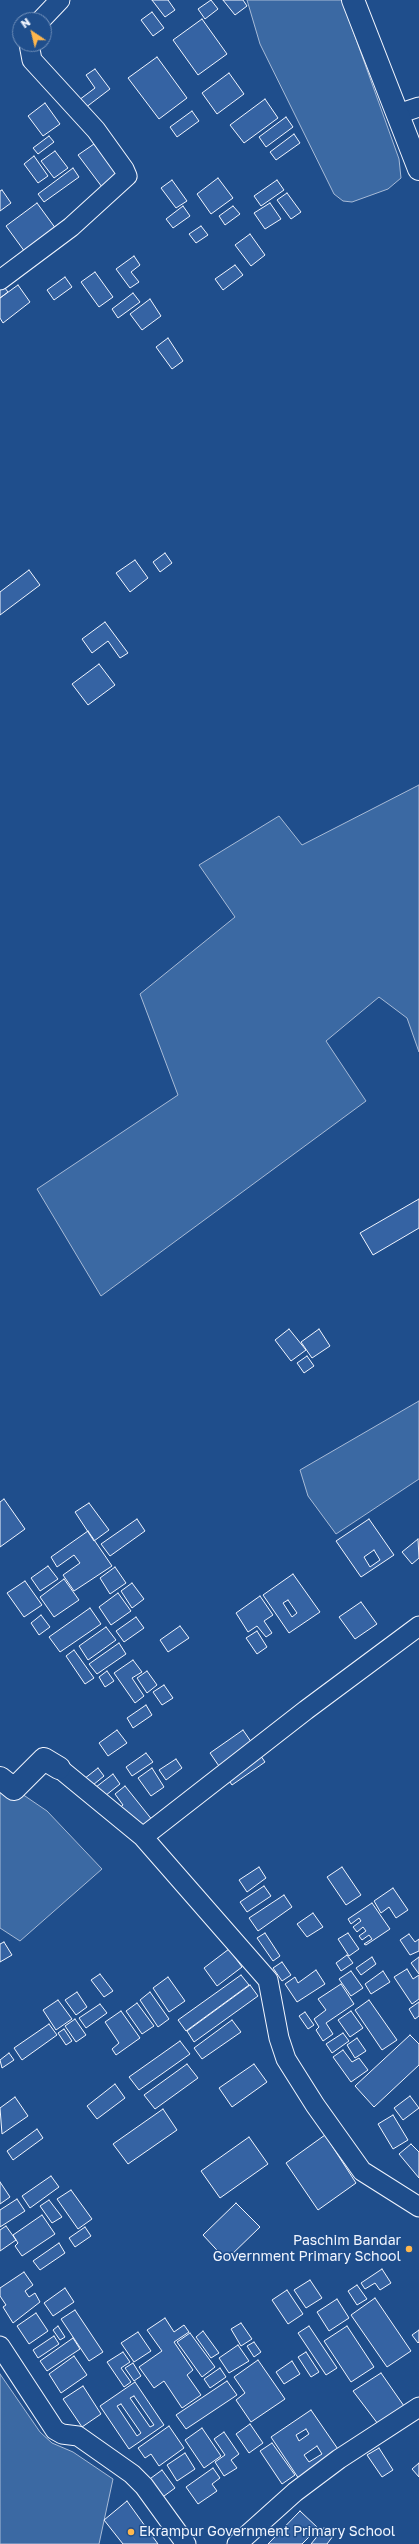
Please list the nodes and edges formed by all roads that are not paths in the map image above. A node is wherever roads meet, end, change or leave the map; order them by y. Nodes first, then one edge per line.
1 (60, 0) edge
2 (353, 0) edge
3 (49, 12) edge
4 (30, 52) edge
5 (419, 107) edge
6 (398, 114) junction
7 (419, 169) edge
8 (0, 280) edge
9 (419, 1626) edge
10 (59, 1768) joint
11 (0, 1778) edge
12 (143, 1837) junction
13 (419, 2207) edge
14 (0, 2346) edge
15 (419, 2407) edge
16 (186, 2544) edge
17 (237, 2544) edge

1 - 3 street
2 - 6 main road
4 - 8 street
5 - 6 street
6 - 7 main road
9 - 12 street
10 - 11 main road
10 - 12 street
12 - 13 street
14 - 16 street
15 - 17 street

